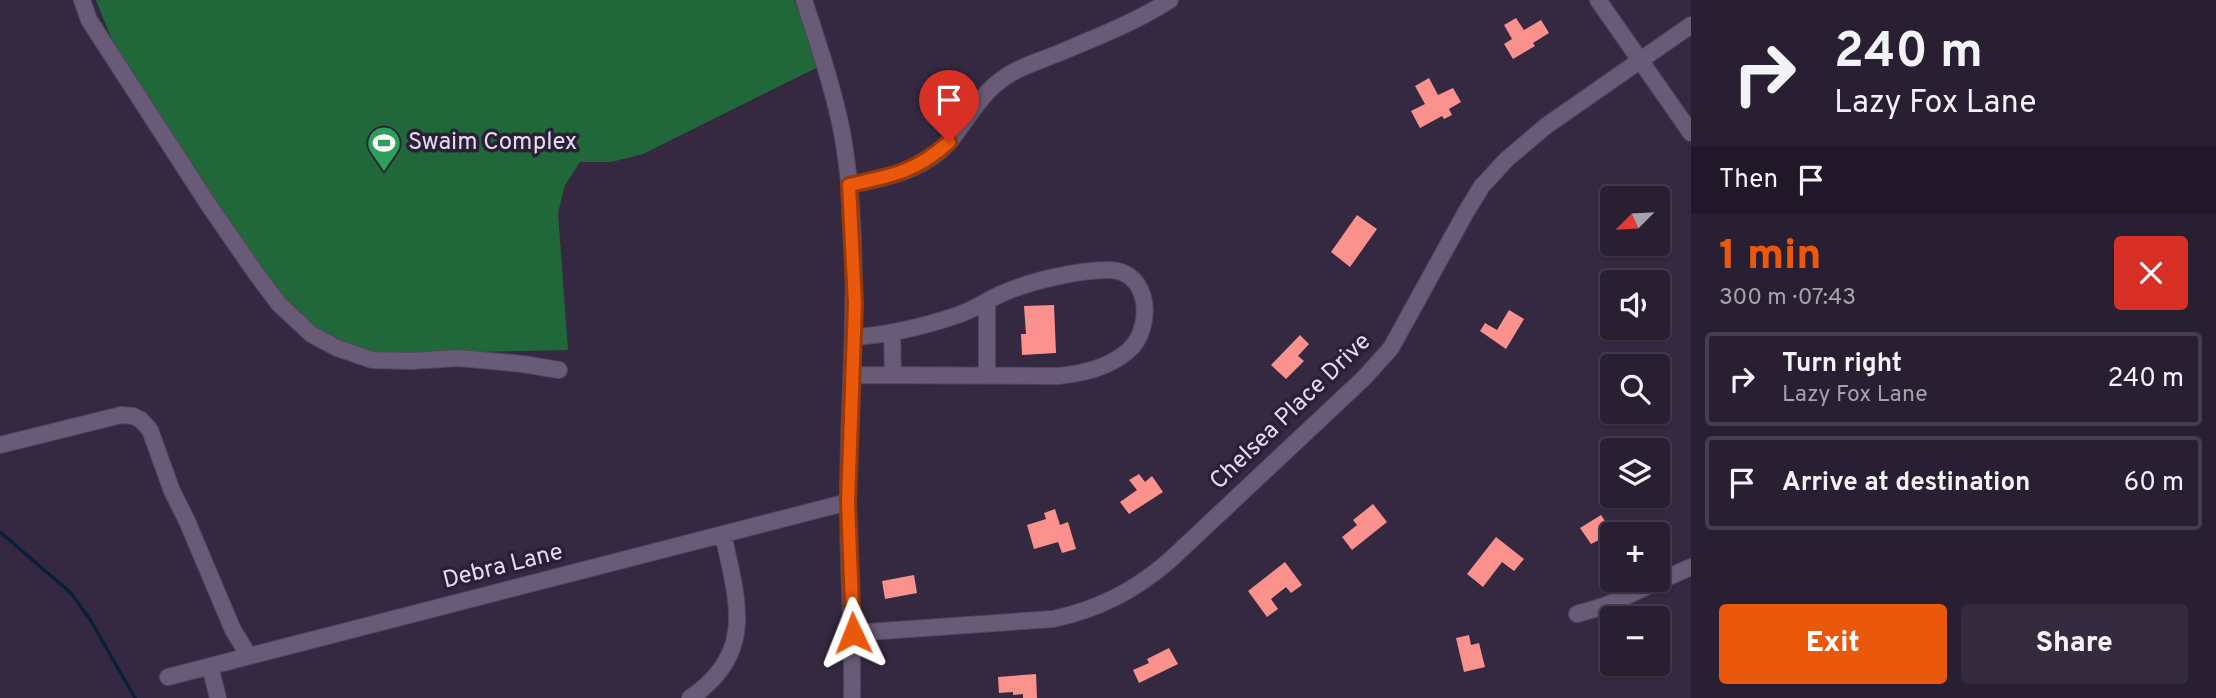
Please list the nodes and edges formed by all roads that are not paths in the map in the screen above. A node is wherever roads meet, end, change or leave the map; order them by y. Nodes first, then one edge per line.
1 (82, 0) edge
2 (804, 0) edge
3 (1170, 0) edge
4 (1598, 0) edge
5 (1691, 25) edge
6 (1640, 60) junction
7 (1691, 133) edge
8 (849, 185) junction
9 (987, 302) junction
10 (892, 332) junction
11 (854, 337) junction
12 (559, 370) dead end
13 (852, 375) junction
14 (893, 375) junction
15 (987, 376) junction
16 (0, 445) edge
17 (848, 502) junction
18 (723, 534) junction
19 (1691, 567) edge
20 (1577, 614) dead end
21 (853, 633) junction
22 (248, 656) junction
23 (210, 666) junction
24 (169, 677) dead end
25 (218, 698) edge
26 (690, 698) edge
27 (852, 698) edge

1 - 12 street
2 - 8 street
3 - 8 street
4 - 6 street
5 - 6 street, Chelsea Place Drive
6 - 7 street
6 - 21 street, Chelsea Place Drive
8 - 11 street
9 - 10 street
9 - 15 street
9 - 15 street
10 - 11 street
10 - 14 street
11 - 13 street
13 - 14 street
13 - 17 street
14 - 15 street
16 - 22 street
17 - 18 street, Debra Lane
17 - 21 street
18 - 22 street, Debra Lane
18 - 26 street
19 - 20 street
21 - 27 street
22 - 23 street, Debra Lane
23 - 24 street, Debra Lane
23 - 25 street

